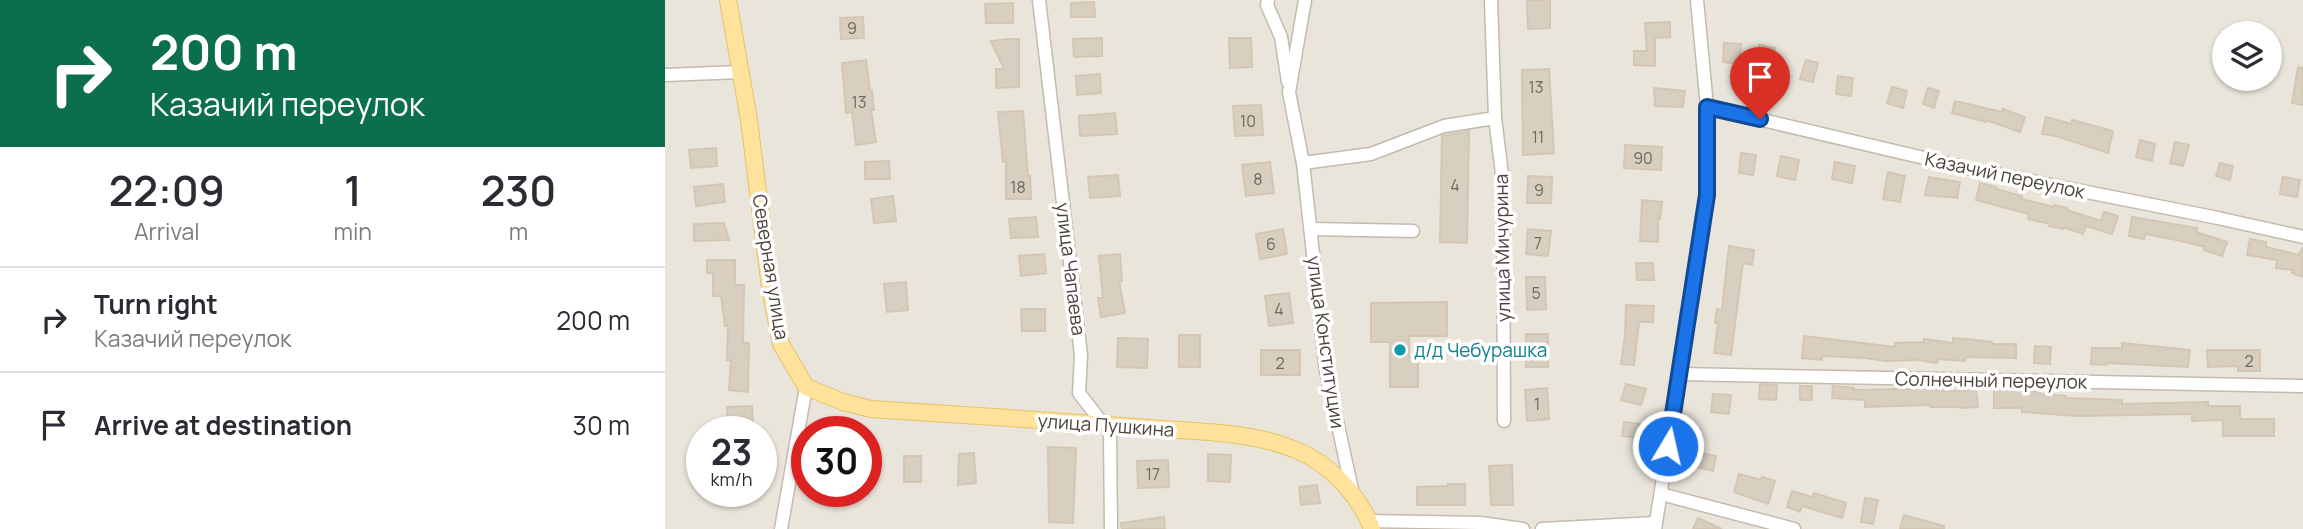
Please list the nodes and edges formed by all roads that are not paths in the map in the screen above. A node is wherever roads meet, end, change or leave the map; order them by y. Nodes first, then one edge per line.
1 (728, 0) edge
2 (1039, 0) edge
3 (1268, 0) edge
4 (1305, 0) edge
5 (1491, 0) edge
6 (1697, 0) edge
7 (740, 72) junction
8 (665, 75) edge
9 (1289, 92) junction
10 (1707, 107) junction
11 (1495, 118) junction
12 (1303, 163) junction
13 (1311, 229) junction
14 (1413, 231) dead end
15 (2303, 237) edge
16 (1679, 374) junction
17 (2303, 386) edge
18 (806, 387) junction
19 (1504, 421) dead end
20 (1104, 425) junction
21 (1661, 494) junction
22 (1353, 495) junction
23 (1371, 525) edge
24 (1655, 526) edge
25 (781, 529) edge
26 (1111, 529) edge
27 (1523, 529) edge
28 (1542, 529) edge
29 (1794, 529) edge

1 - 7 main road, Северная улица
2 - 20 street, улица Чапаева
3 - 9 street
4 - 9 street, улица Конституции
5 - 11 street, улица Мичурина
6 - 10 street
7 - 8 street
7 - 18 main road, Северная улица
9 - 12 street, улица Конституции
10 - 15 street, Казачий переулок
10 - 16 street
11 - 12 street
11 - 19 street, улица Мичурина
12 - 13 street, улица Конституции
13 - 14 street, улица Конституции
13 - 22 street, улица Конституции
16 - 17 street, Солнечный переулок
16 - 21 street
18 - 20 main road, улица Пушкина
18 - 25 street
20 - 22 main road, улица Пушкина
20 - 26 street, улица Чапаева
21 - 24 street
21 - 29 street
22 - 23 main road, улица Пушкина
23 - 27 street
24 - 28 street

